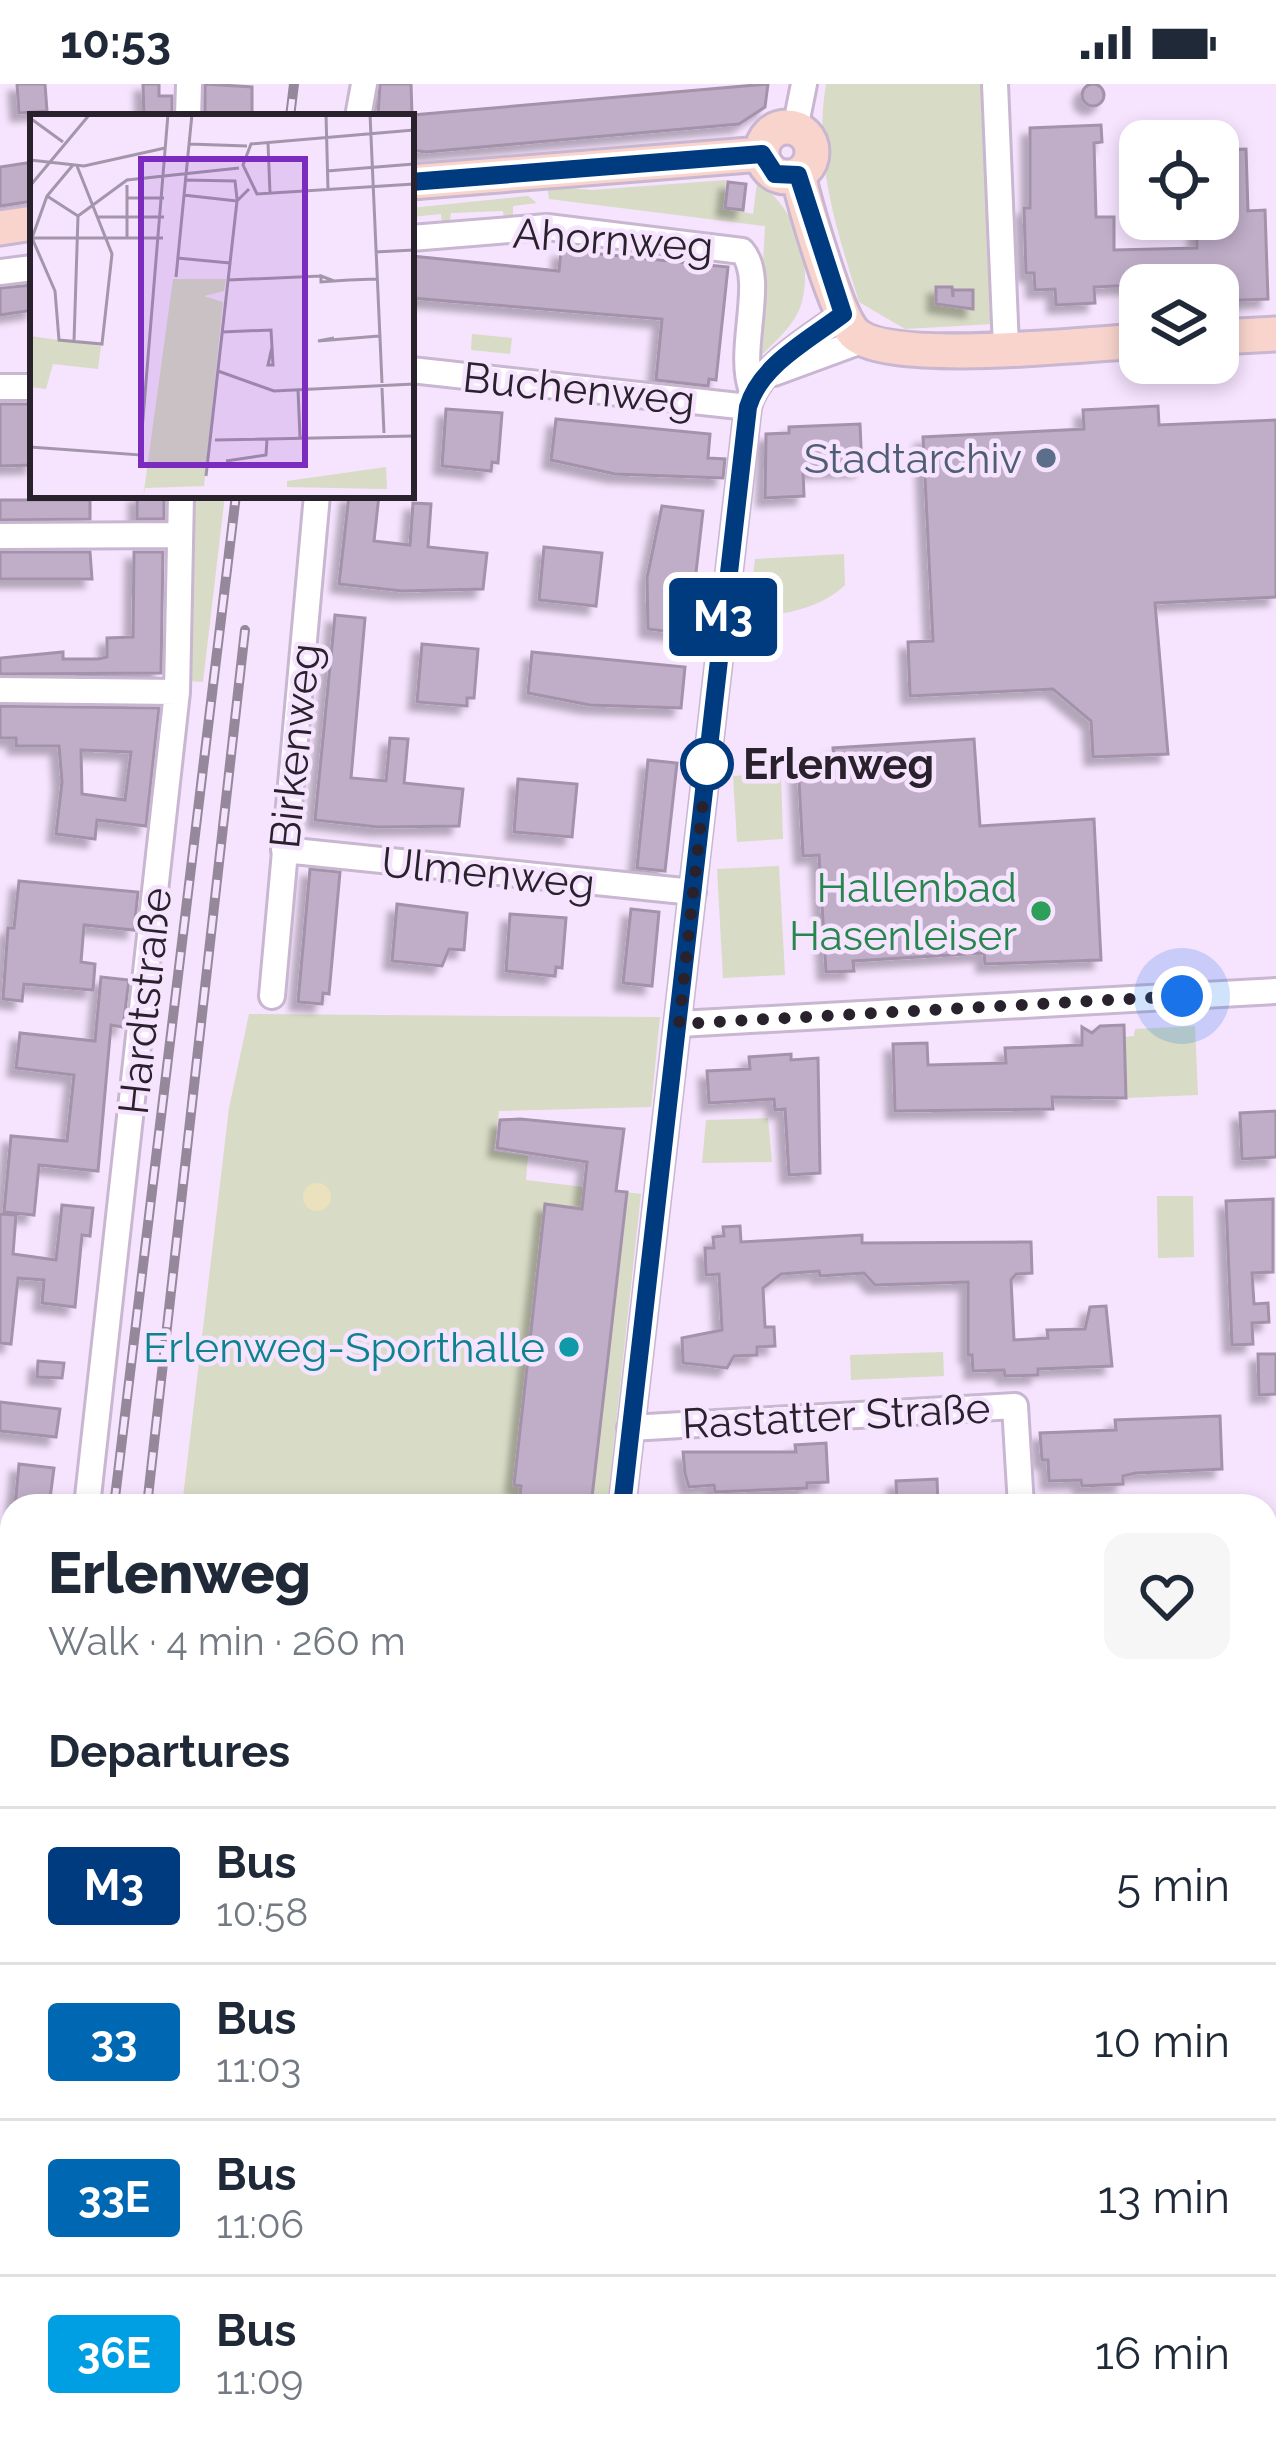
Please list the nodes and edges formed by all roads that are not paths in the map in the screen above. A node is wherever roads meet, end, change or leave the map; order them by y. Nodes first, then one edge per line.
1 (189, 84) edge
2 (364, 84) edge
3 (804, 84) edge
4 (995, 84) edge
5 (188, 114) edge
6 (359, 114) edge
7 (795, 129) junction
8 (762, 154) junction
9 (798, 175) junction
10 (414, 182) edge
11 (30, 224) edge
12 (0, 228) edge
13 (414, 238) edge
14 (30, 268) edge
15 (0, 272) edge
16 (854, 327) junction
17 (1276, 334) edge
18 (1239, 337) edge
19 (1119, 342) edge
20 (1006, 347) junction
21 (414, 370) edge
22 (750, 399) junction
23 (182, 498) edge
24 (317, 498) edge
25 (181, 535) junction
26 (0, 536) edge
27 (0, 690) edge
28 (177, 692) junction
29 (284, 850) junction
30 (693, 892) junction
31 (1276, 991) edge
32 (272, 996) dead end
33 (679, 1024) junction
34 (630, 1428) junction
35 (88, 1494) edge
36 (623, 1494) edge
37 (1021, 1494) edge

1 - 5 street
2 - 6 street
3 - 7 street
4 - 20 street
7 - 8 street
7 - 9 street
8 - 9 street
8 - 10 street
9 - 16 street
11 - 12 street
13 - 22 street, Ahornweg
14 - 15 street
16 - 20 street
16 - 22 street
17 - 18 street
19 - 20 street
21 - 22 street, Buchenweg
22 - 30 street
23 - 25 street, Hardtstraße
24 - 29 street, Birkenweg
25 - 26 street
25 - 28 street, Hardtstraße
27 - 28 street
28 - 35 street, Hardtstraße
29 - 30 street, Ulmenweg
29 - 32 street, Birkenweg
30 - 33 street
31 - 33 street
33 - 34 street
34 - 36 street
34 - 37 street, Rastatter Straße

